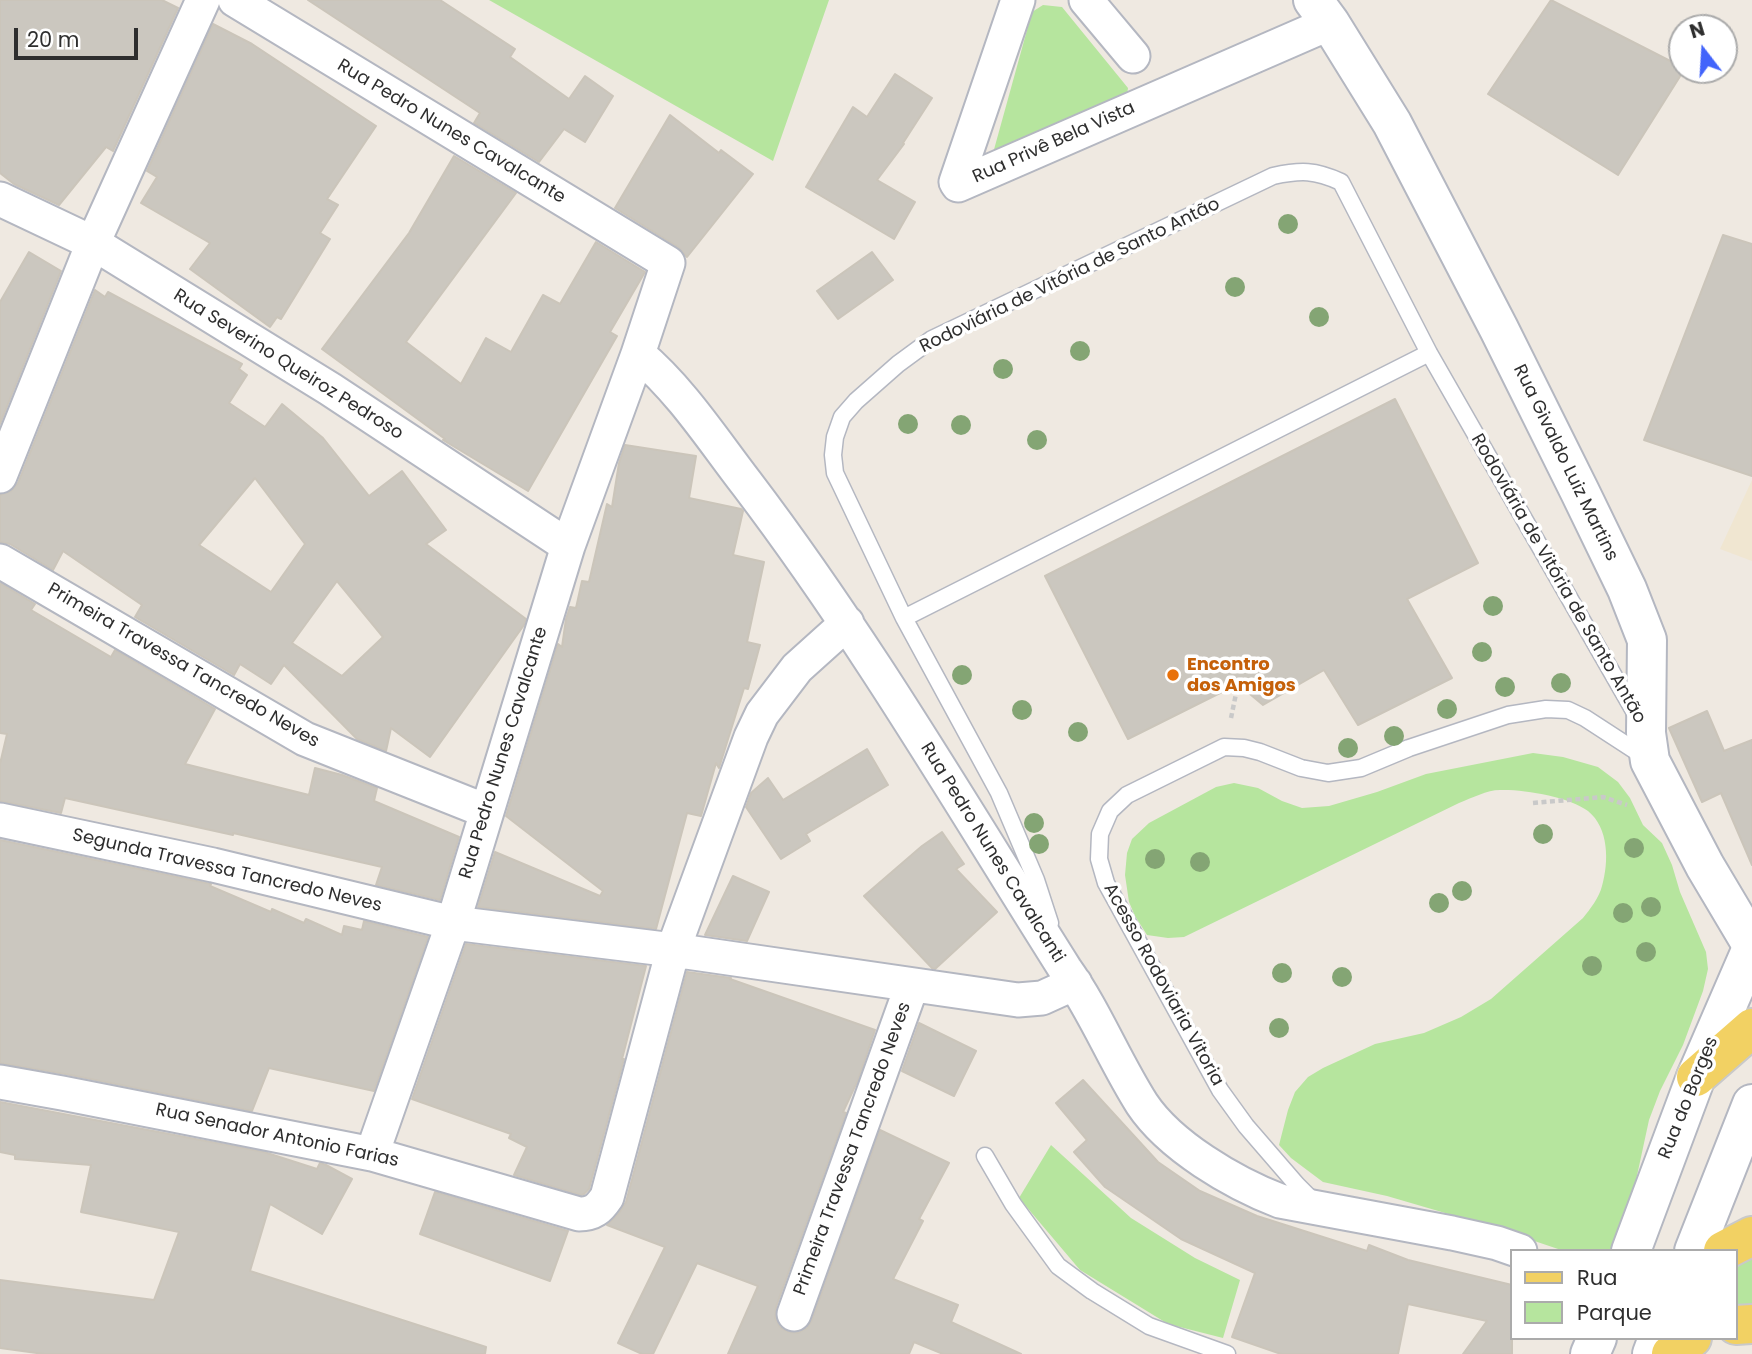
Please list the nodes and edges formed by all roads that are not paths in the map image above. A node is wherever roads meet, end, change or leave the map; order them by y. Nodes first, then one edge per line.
1 (203, 0) edge
2 (234, 0) edge
3 (1018, 0) edge
4 (1086, 0) edge
5 (1322, 11) edge
6 (1133, 56) dead end
7 (0, 199) edge
8 (93, 243) junction
9 (1429, 353) junction
10 (638, 354) junction
11 (0, 476) edge
12 (568, 546) junction
13 (0, 561) edge
14 (904, 618) junction
15 (847, 623) junction
16 (1648, 747) junction
17 (486, 811) junction
18 (0, 820) edge
19 (453, 923) junction
20 (1752, 946) edge
21 (673, 950) junction
22 (1070, 976) junction
23 (912, 985) junction
24 (1752, 1028) edge
25 (1696, 1077) junction
26 (0, 1082) edge
27 (1752, 1104) edge
28 (372, 1154) junction
29 (985, 1156) dead end
30 (1321, 1209) junction
31 (1752, 1236) edge
32 (1514, 1249) edge
33 (1632, 1249) edge
34 (1695, 1249) edge
35 (1727, 1249) edge
36 (794, 1314) dead end
37 (1689, 1340) edge
38 (1227, 1354) edge
39 (1671, 1354) edge

1 - 8 street
2 - 10 street, Rua Pedro Nunes Cavalcante
3 - 5 street, Rua Privê Bela Vista
4 - 6 street
5 - 16 street, Rua Givaldo Luiz Martins
7 - 8 street, Rua Severino Queiroz Pedroso
8 - 11 street
8 - 12 street, Rua Severino Queiroz Pedroso
9 - 14 lane
9 - 14 lane, Rodoviária de Vitória de Santo Antão
9 - 16 lane, Rodoviária de Vitória de Santo Antão
10 - 12 street, Rua Pedro Nunes Cavalcante
10 - 15 street, Rua Pedro Nunes Cavalcanti
12 - 17 street, Rua Pedro Nunes Cavalcante
13 - 17 street, Primeira Travessa Tancredo Neves
14 - 22 lane, Rodoviária de Vitória de Santo Antão
15 - 21 street
15 - 22 street, Rua Pedro Nunes Cavalcanti
16 - 20 street, Rua Givaldo Luiz Martins
16 - 30 lane, Acesso Rodoviaria Vitoria
17 - 19 street, Rua Pedro Nunes Cavalcante
18 - 19 street, Segunda Travessa Tancredo Neves
19 - 21 street, Segunda Travessa Tancredo Neves
19 - 28 street, Rua Pedro Nunes Cavalcante
20 - 25 street, Rua do Borges
21 - 23 street, Segunda Travessa Tancredo Neves
21 - 28 street, Rua Senador Antonio Farias
22 - 23 street, Segunda Travessa Tancredo Neves
22 - 30 street, Rua Pedro Nunes Cavalcanti
23 - 36 street, Primeira Travessa Tancredo Neves
24 - 25 main road
25 - 33 street, Rua do Borges
26 - 28 street, Rua Senador Antonio Farias
27 - 34 street
29 - 38 lane
30 - 32 street, Rua Pedro Nunes Cavalcanti
31 - 35 main road
37 - 39 main road

